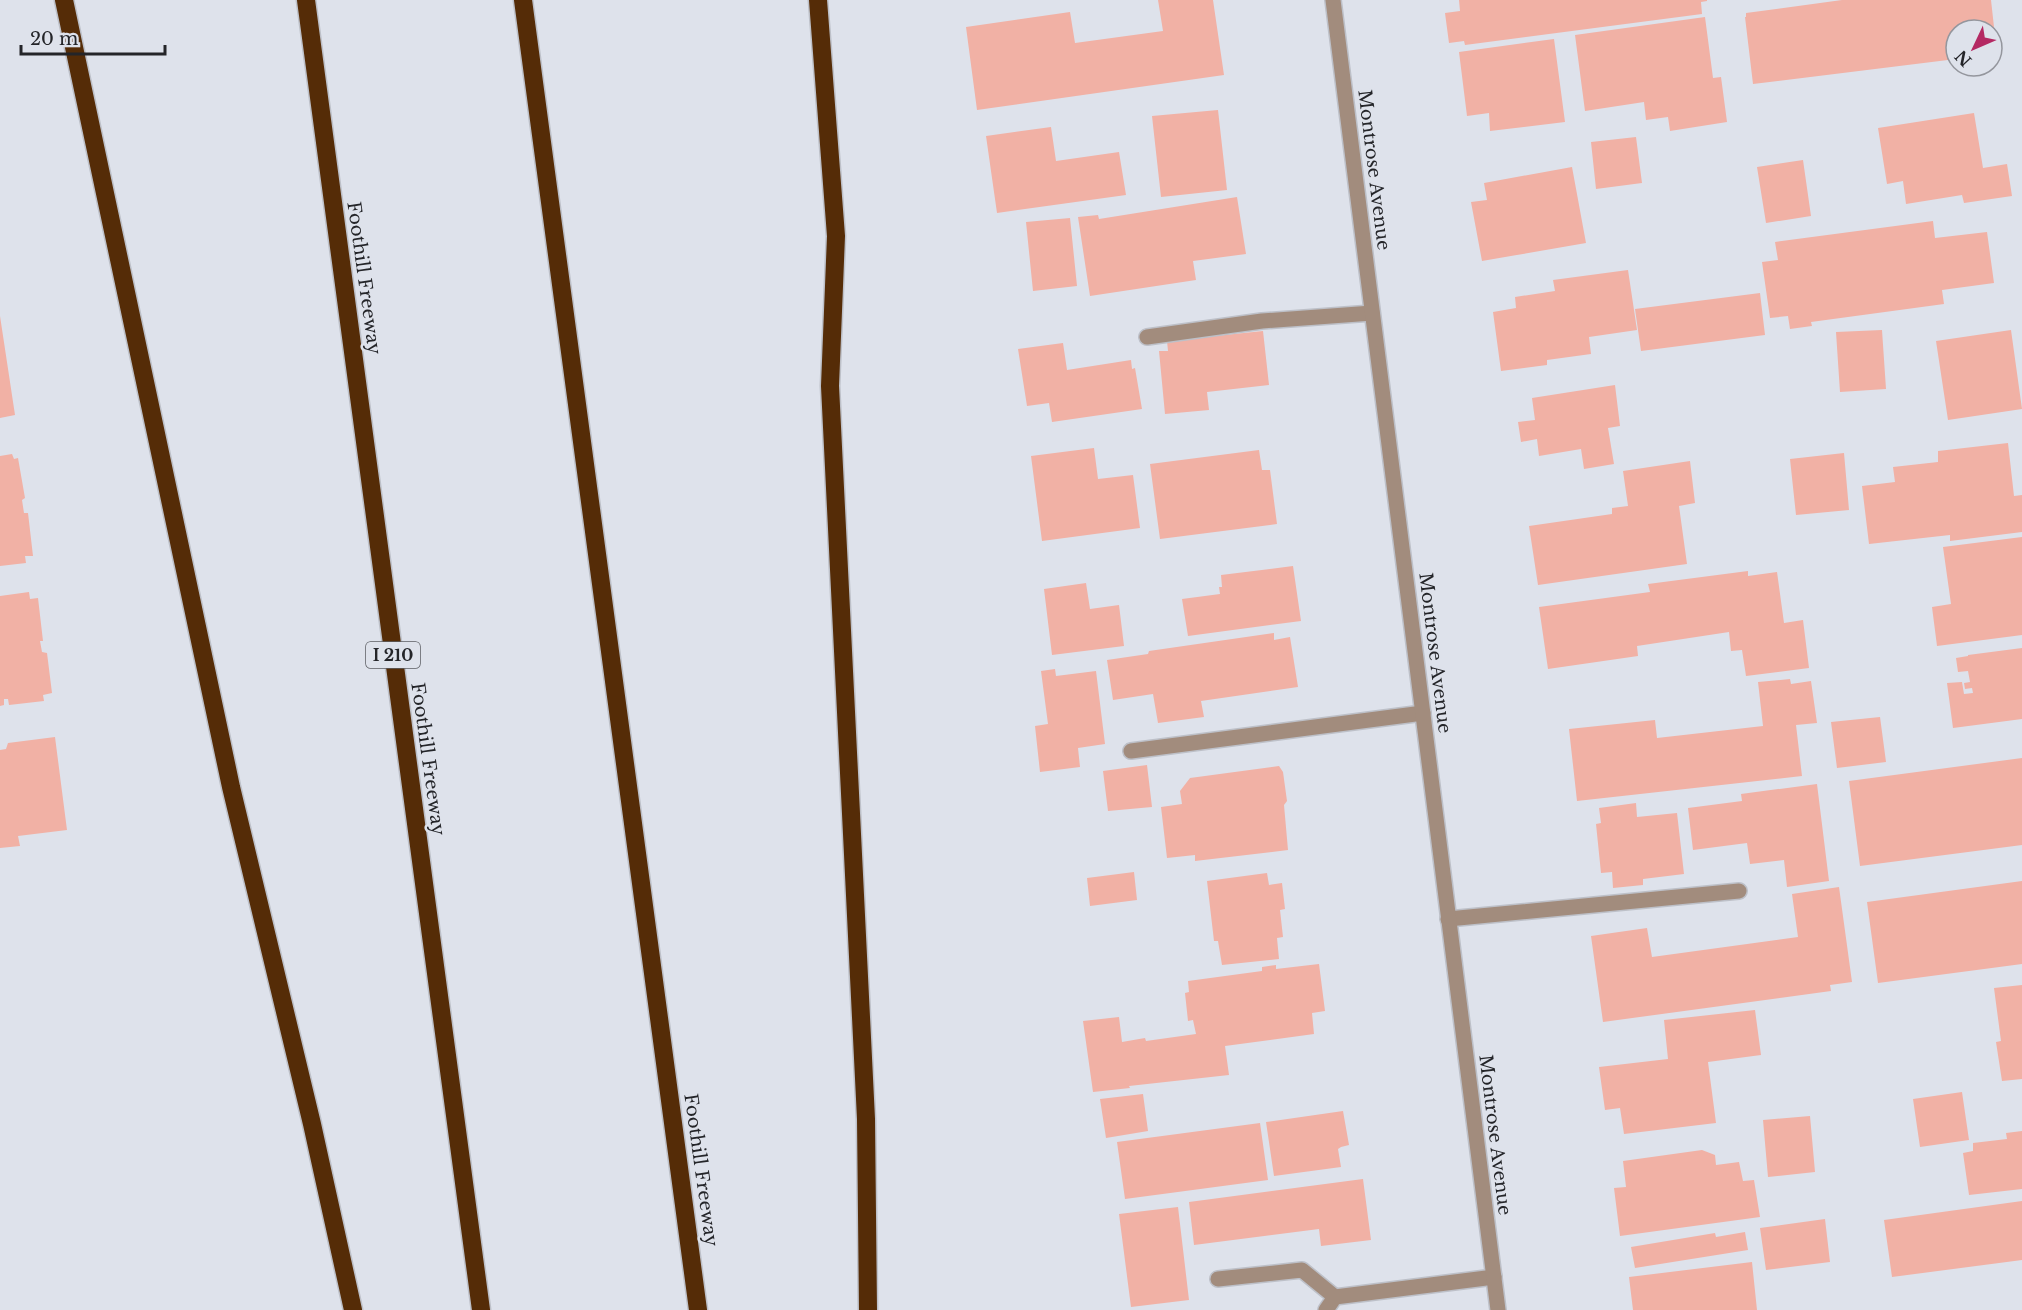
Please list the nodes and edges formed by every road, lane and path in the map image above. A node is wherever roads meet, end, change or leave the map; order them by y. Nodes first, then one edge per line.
1 (64, 0) edge
2 (306, 0) edge
3 (523, 0) edge
4 (818, 0) edge
5 (1333, 0) edge
6 (1372, 313) junction
7 (1147, 338) dead end
8 (1423, 713) junction
9 (1131, 751) dead end
10 (1739, 891) dead end
11 (1448, 919) junction
12 (1494, 1277) junction
13 (1218, 1279) dead end
14 (1335, 1297) junction
15 (353, 1310) edge
16 (481, 1310) edge
17 (698, 1310) edge
18 (868, 1310) edge
19 (1326, 1310) edge
20 (1498, 1310) edge

1 - 15 highway
2 - 16 highway, Foothill Freeway / I 210
3 - 17 highway, Foothill Freeway
4 - 18 highway
5 - 6 street, Montrose Avenue
6 - 7 street
6 - 8 street, Montrose Avenue
8 - 9 street
8 - 11 street, Montrose Avenue
10 - 11 street
11 - 12 street, Montrose Avenue
12 - 14 street
12 - 20 street, Montrose Avenue
13 - 14 street
14 - 19 street

